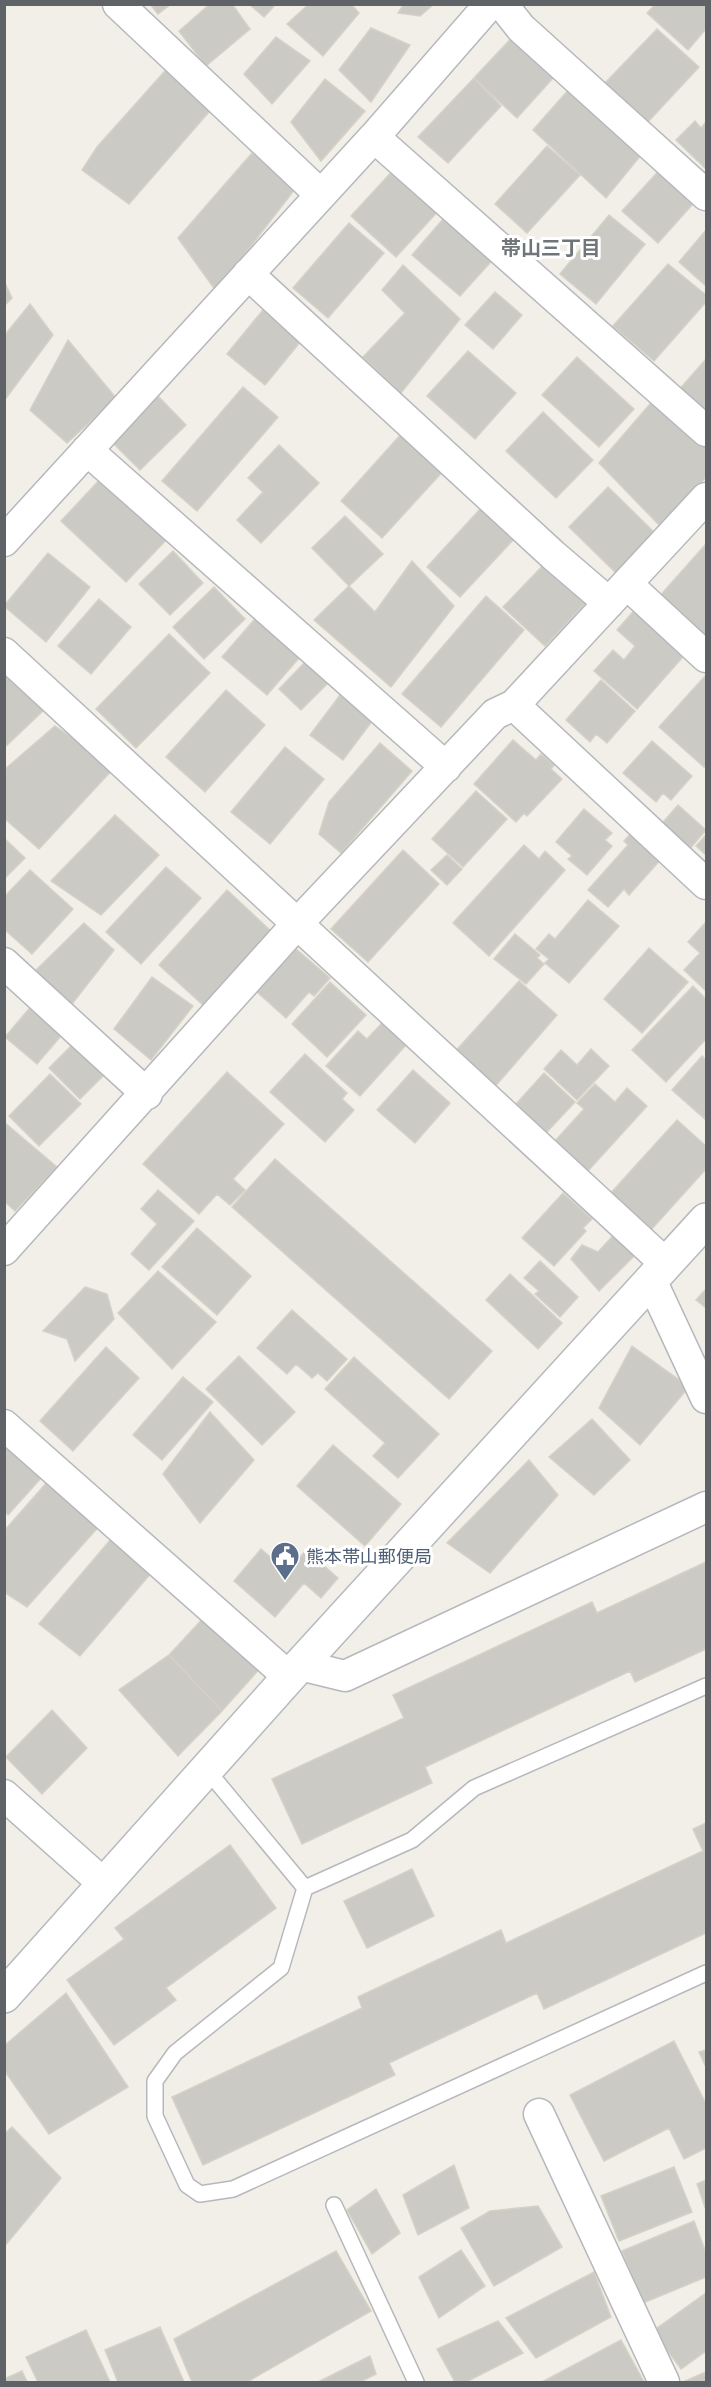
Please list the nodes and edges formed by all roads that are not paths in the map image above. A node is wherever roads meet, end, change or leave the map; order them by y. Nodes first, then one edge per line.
1 (118, 4) edge
2 (490, 4) edge
3 (502, 4) edge
4 (374, 136) junction
5 (320, 194) junction
6 (706, 195) edge
7 (248, 274) junction
8 (706, 431) edge
9 (87, 450) junction
10 (706, 498) edge
11 (4, 541) edge
12 (618, 593) junction
13 (4, 653) edge
14 (706, 657) edge
15 (514, 705) junction
16 (446, 767) junction
17 (706, 884) edge
18 (296, 925) junction
19 (4, 963) edge
20 (147, 1094) junction
21 (706, 1220) edge
22 (7, 1241) edge
23 (658, 1272) junction
24 (706, 1398) edge
25 (4, 1425) edge
26 (706, 1507) edge
27 (294, 1671) junction
28 (706, 1686) edge
29 (207, 1770) junction
30 (4, 1795) edge
31 (104, 1884) junction
32 (305, 1888) junction
33 (706, 1973) edge
34 (4, 1996) edge
35 (538, 2114) dead end
36 (334, 2205) dead end
37 (416, 2382) edge
38 (664, 2382) edge

1 - 5 street
2 - 4 street
3 - 6 street
4 - 5 street
4 - 8 street
5 - 7 street
7 - 9 street
7 - 12 street
9 - 11 street
9 - 16 street
10 - 12 street
12 - 14 street
12 - 15 street
13 - 18 street
15 - 16 street
15 - 17 street
16 - 18 street
18 - 20 street
18 - 23 street
19 - 20 street
20 - 22 street
21 - 23 street
23 - 24 street
23 - 27 street
25 - 27 street
26 - 27 street
27 - 29 street
28 - 32 lane
29 - 31 street
29 - 32 lane
30 - 31 street
31 - 34 street
32 - 33 lane
35 - 38 street
36 - 37 lane

